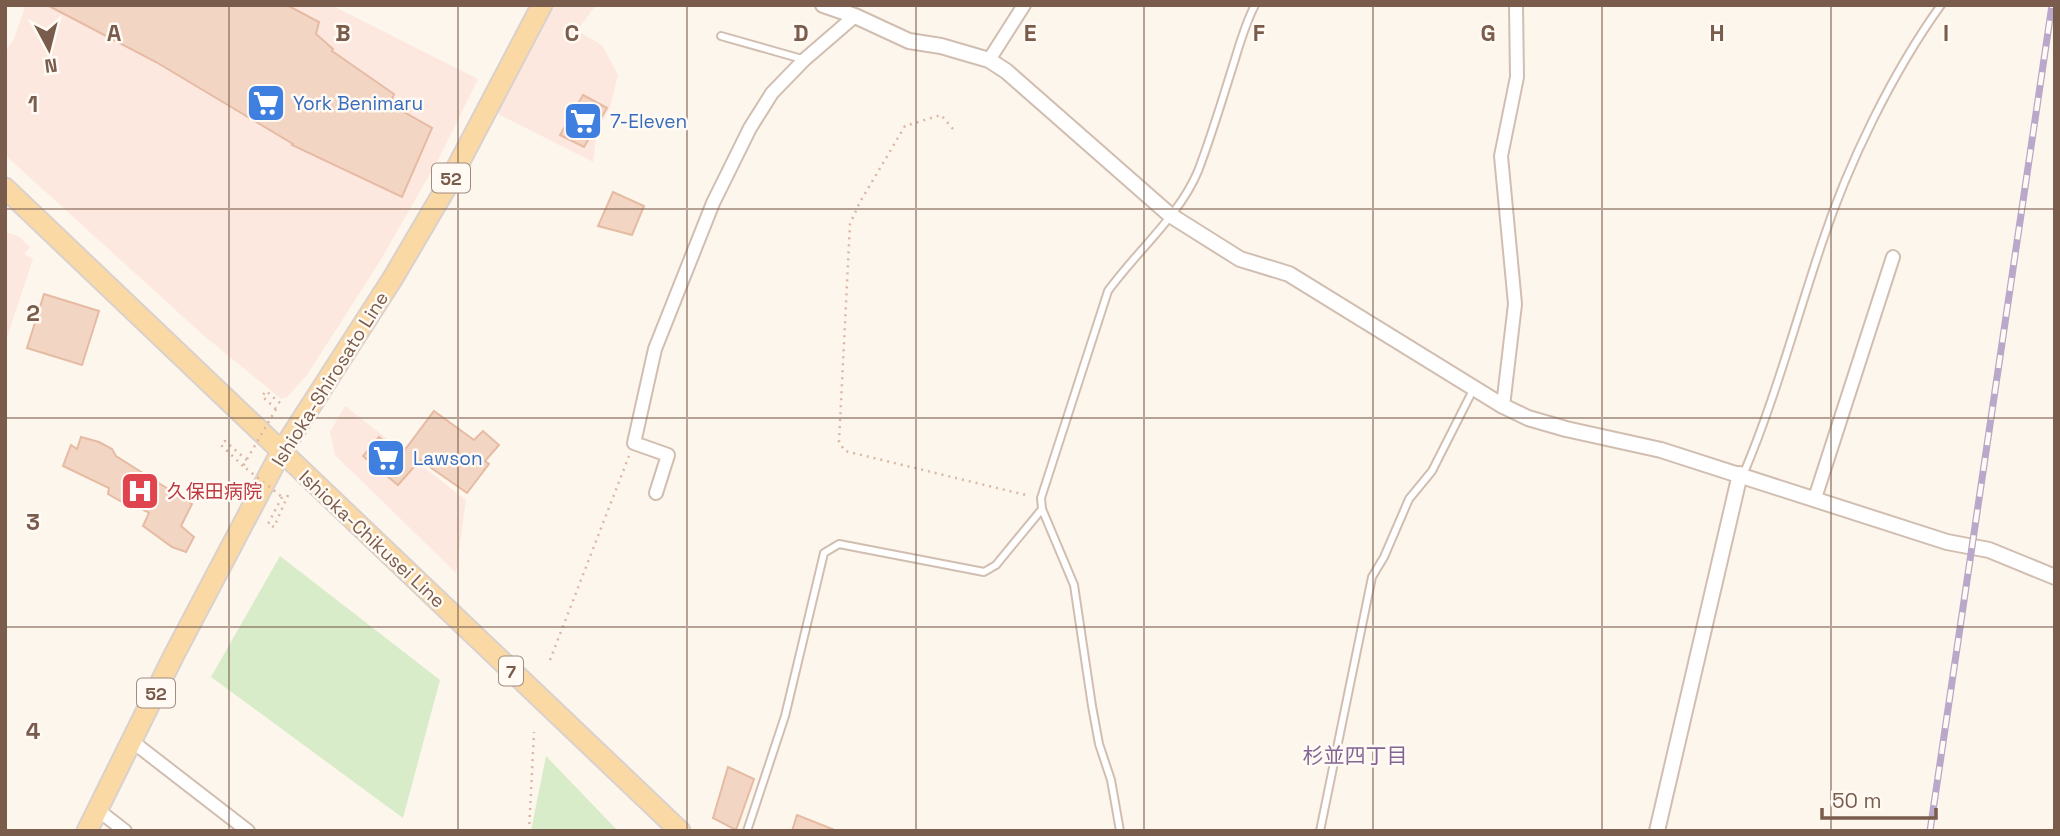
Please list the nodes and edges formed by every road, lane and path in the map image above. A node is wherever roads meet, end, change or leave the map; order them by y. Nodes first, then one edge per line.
1 (542, 5) edge
2 (823, 5) edge
3 (1024, 5) edge
4 (1255, 5) edge
5 (1516, 5) edge
6 (1941, 5) edge
7 (855, 16) junction
8 (722, 36) dead end
9 (804, 60) junction
10 (989, 60) junction
11 (953, 129) dead end
12 (7, 192) edge
13 (1170, 215) junction
14 (1893, 257) dead end
15 (1474, 388) junction
16 (280, 403) dead end
17 (1503, 406) junction
18 (634, 443) junction
19 (281, 452) junction
20 (249, 462) dead end
21 (243, 466) junction
22 (1742, 474) junction
23 (656, 493) dead end
24 (288, 495) dead end
25 (1041, 498) junction
26 (1815, 498) junction
27 (1042, 509) junction
28 (2055, 577) edge
29 (550, 660) dead end
30 (534, 732) dead end
31 (133, 742) junction
32 (98, 810) junction
33 (87, 831) edge
34 (125, 831) edge
35 (248, 831) edge
36 (529, 831) edge
37 (680, 831) edge
38 (747, 831) edge
39 (1120, 831) edge
40 (1320, 831) edge
41 (1657, 831) edge

1 - 19 main road, Ishioka-Shirosato Line / 52
2 - 7 street
3 - 10 street
4 - 13 lane
5 - 17 street
6 - 22 lane
7 - 9 street
7 - 10 street
8 - 9 lane
9 - 18 street
10 - 13 street
11 - 25 path
12 - 19 main road, Ishioka-Chikusei Line / 7
13 - 15 street
13 - 25 lane
14 - 26 street
15 - 17 street
15 - 40 lane
16 - 21 path, bridge
17 - 22 street
18 - 23 street
18 - 29 path
19 - 31 main road, Ishioka-Shirosato Line / 52
19 - 37 main road, Ishioka-Chikusei Line / 7
20 - 21 path
21 - 24 path, bridge
22 - 26 street
22 - 41 street
25 - 27 lane
26 - 28 street
27 - 38 lane
27 - 39 lane
30 - 36 path
31 - 32 main road, Ishioka-Shirosato Line / 52
31 - 35 street
32 - 33 main road, Ishioka-Shirosato Line / 52
32 - 34 street

